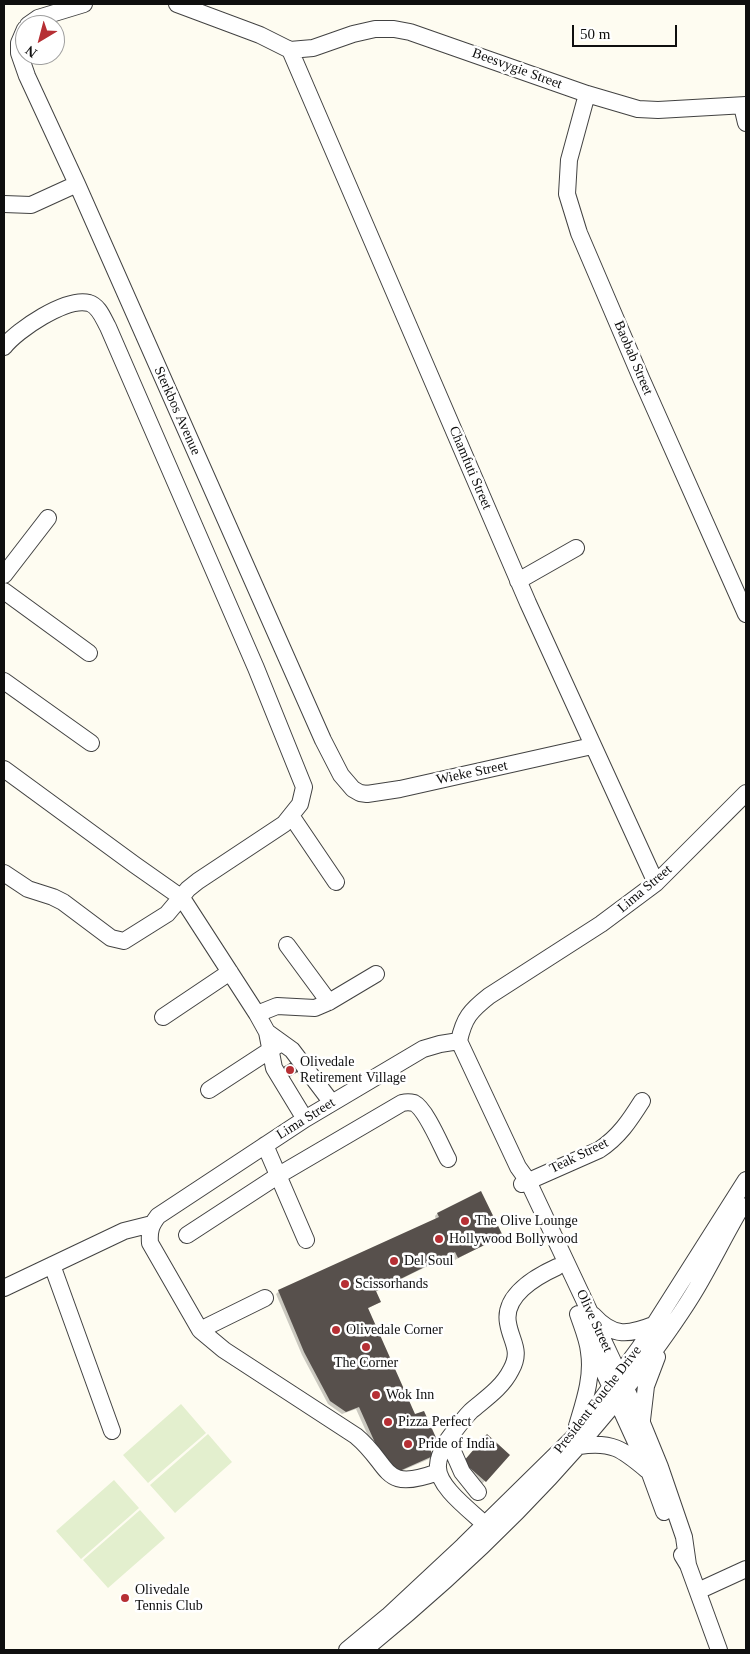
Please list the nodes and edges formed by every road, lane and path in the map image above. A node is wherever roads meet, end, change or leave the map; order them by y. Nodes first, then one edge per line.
1 (84, 4) edge
2 (178, 4) edge
3 (48, 15) edge
4 (290, 50) junction
5 (23, 65) edge
6 (587, 94) junction
7 (744, 105) edge
8 (746, 123) edge
9 (77, 184) junction
10 (4, 204) edge
11 (4, 347) edge
12 (48, 518) dead end
13 (576, 548) dead end
14 (4, 575) edge
15 (518, 581) junction
16 (4, 591) edge
17 (746, 614) edge
18 (89, 652) dead end
19 (4, 681) edge
20 (91, 743) dead end
21 (592, 746) junction
22 (4, 769) edge
23 (353, 789) joint
24 (746, 793) edge
25 (292, 817) junction
26 (4, 873) edge
27 (336, 882) dead end
28 (656, 883) junction
29 (182, 898) junction
30 (288, 945) dead end
31 (230, 972) junction
32 (376, 974) dead end
33 (329, 1002) junction
34 (257, 1014) junction
35 (163, 1017) dead end
36 (458, 1041) junction
37 (276, 1047) junction
38 (209, 1090) dead end
39 (642, 1101) dead end
40 (332, 1103) junction
41 (305, 1119) junction
42 (265, 1144) junction
43 (448, 1159) dead end
44 (279, 1175) junction
45 (746, 1180) edge
46 (525, 1182) junction
47 (746, 1197) edge
48 (152, 1224) junction
49 (187, 1234) dead end
50 (306, 1240) dead end
51 (52, 1265) junction
52 (557, 1267) junction
53 (4, 1288) edge
54 (265, 1298) dead end
55 (583, 1312) junction
56 (662, 1328) junction
57 (200, 1330) junction
58 (619, 1388) junction
59 (642, 1423) junction
60 (112, 1431) dead end
61 (448, 1440) junction
62 (576, 1442) junction
63 (649, 1471) junction
64 (438, 1472) junction
65 (478, 1492) dead end
66 (468, 1508) junction
67 (498, 1511) junction
68 (490, 1529) junction
69 (463, 1546) junction
70 (688, 1565) junction
71 (746, 1569) edge
72 (698, 1591) junction
73 (347, 1650) edge
74 (364, 1650) edge
75 (719, 1650) edge

1 - 3 street
2 - 4 street
4 - 6 street, Beesvygie Street
4 - 15 street, Chamfuti Street
5 - 9 street, Sterkbos Avenue
6 - 7 street, Beesvygie Street
6 - 17 street, Baobab Street
7 - 8 street
9 - 10 street
9 - 23 street, Sterkbos Avenue
11 - 25 street
12 - 14 street
13 - 15 street
15 - 21 street, Chamfuti Street
16 - 18 street
19 - 20 street
21 - 23 street, Wieke Street
21 - 28 street, Chamfuti Street
22 - 29 street
24 - 28 street, Lima Street
25 - 27 street
25 - 29 street
26 - 29 street
28 - 36 street, Lima Street
29 - 31 street
30 - 33 street
31 - 34 street
31 - 35 street
32 - 33 street
33 - 34 street
34 - 37 street
36 - 40 street, Lima Street
36 - 46 street, Olive Street
37 - 38 street
37 - 40 street
37 - 41 street
39 - 46 street, Teak Street
40 - 41 street, Lima Street
41 - 42 street, Lima Street
42 - 44 street
42 - 48 street, Lima Street
43 - 44 street
44 - 49 street
44 - 50 street
45 - 56 street, President Fouche Drive
46 - 52 street, Olive Street
46 - 55 street, Olive Street
47 - 56 street, President Fouche Drive
48 - 51 street
48 - 57 street
51 - 53 street
51 - 60 street
52 - 55 street, Olive Street
52 - 61 street
54 - 57 street
55 - 56 street
55 - 58 street, Olive Street
55 - 62 street
56 - 58 street, President Fouche Drive
56 - 59 street
57 - 64 street
58 - 59 street, Olive Street
58 - 62 street, President Fouche Drive
58 - 63 street, Olive Street
59 - 70 street, Olive Street
61 - 64 street
61 - 65 street
62 - 63 street
62 - 67 street, President Fouche Drive
62 - 68 street, President Fouche Drive
63 - 70 street, Olive Street
64 - 66 street
66 - 67 street
66 - 68 street
66 - 69 street
67 - 68 street, President Fouche Drive
68 - 69 street, President Fouche Drive
68 - 74 street, President Fouche Drive
69 - 73 street, President Fouche Drive
70 - 72 street, Olive Street
71 - 72 street
72 - 75 street, Olive Street

